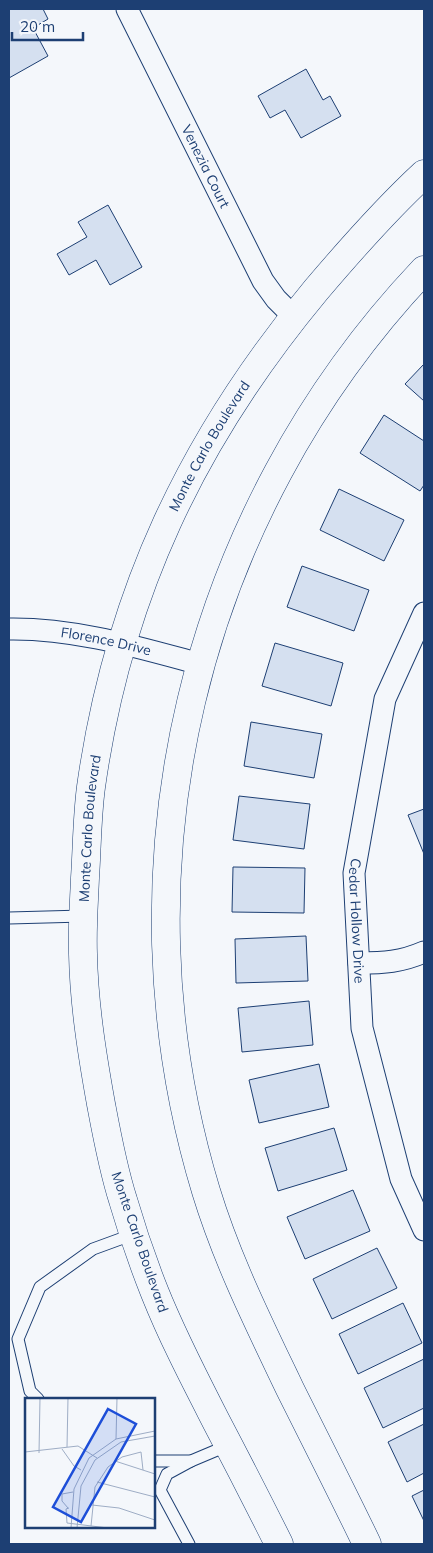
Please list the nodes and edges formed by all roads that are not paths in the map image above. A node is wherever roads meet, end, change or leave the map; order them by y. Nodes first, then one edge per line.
1 (127, 9) edge
2 (424, 174) edge
3 (424, 270) edge
4 (294, 317) junction
5 (424, 612) edge
6 (9, 629) edge
7 (121, 643) junction
8 (200, 664) junction
9 (83, 916) junction
10 (9, 918) edge
11 (424, 952) edge
12 (359, 964) junction
13 (424, 1230) edge
14 (134, 1234) junction
15 (37, 1398) edge
16 (229, 1445) junction
17 (155, 1461) edge
18 (191, 1461) junction
19 (189, 1544) edge
20 (279, 1544) edge
21 (367, 1544) edge

1 - 4 street, Venezia Court
2 - 4 main road, Monte Carlo Boulevard
3 - 8 main road
4 - 7 main road, Monte Carlo Boulevard
5 - 12 street, Cedar Hollow Drive
6 - 7 street, Florence Drive
7 - 8 street, Florence Drive
7 - 9 main road, Monte Carlo Boulevard
8 - 21 main road
9 - 10 lane
9 - 14 main road, Monte Carlo Boulevard
11 - 12 street
12 - 13 street, Cedar Hollow Drive
14 - 15 lane
14 - 16 main road, Monte Carlo Boulevard
16 - 18 lane
16 - 20 main road, Monte Carlo Boulevard
17 - 18 lane
18 - 19 lane

